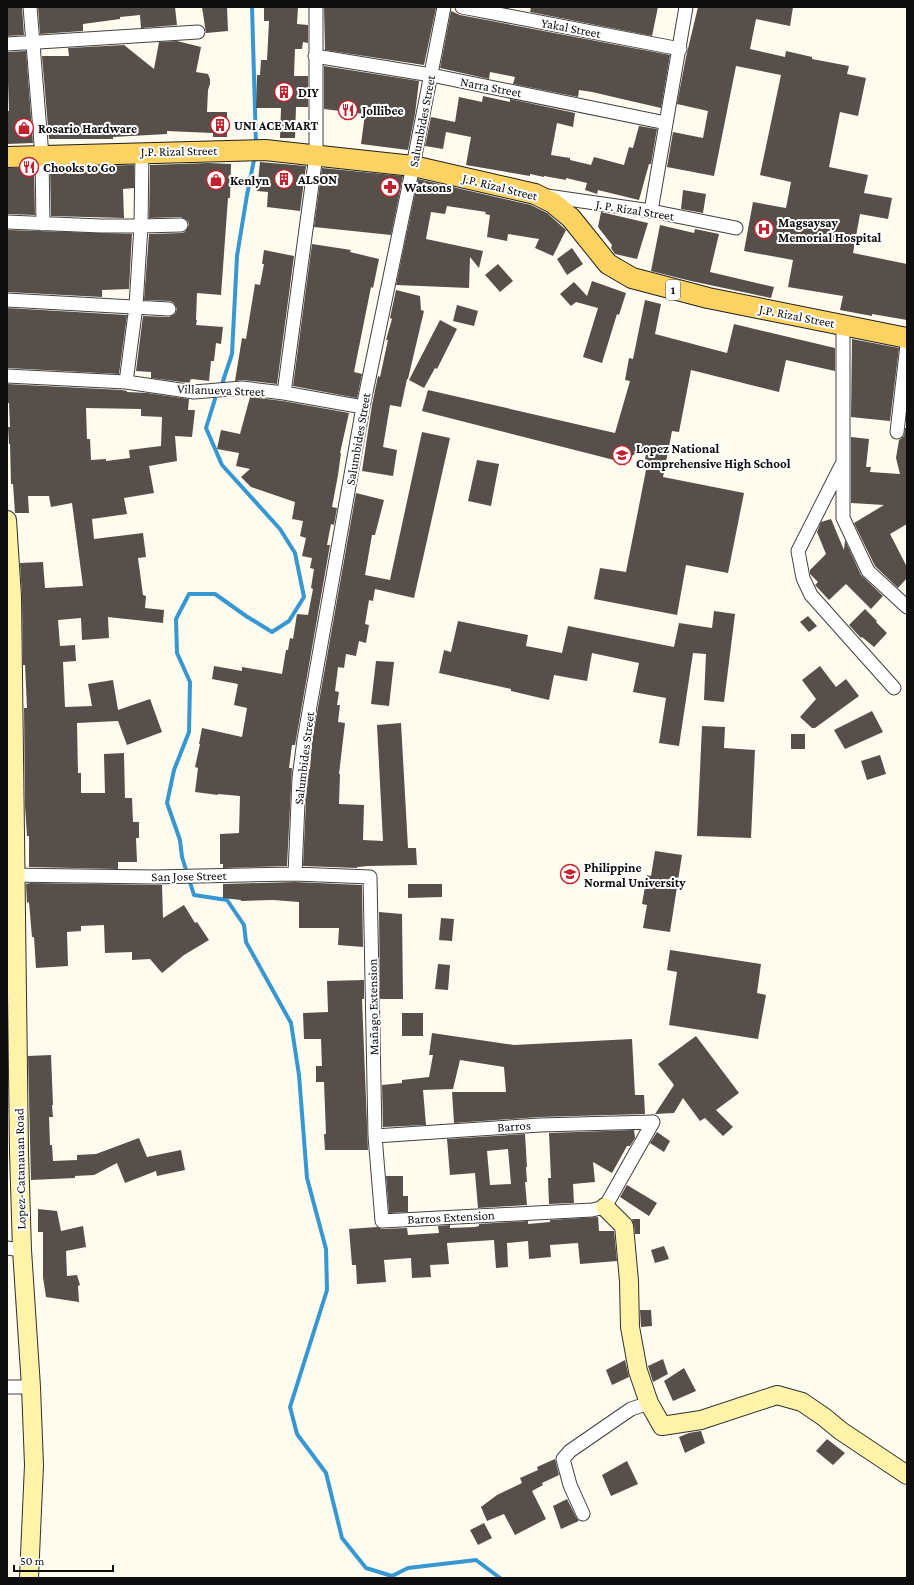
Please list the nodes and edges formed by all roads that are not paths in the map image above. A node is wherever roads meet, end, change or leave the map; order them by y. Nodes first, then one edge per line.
1 (30, 7) edge
2 (316, 7) edge
3 (444, 7) edge
4 (462, 7) edge
5 (686, 7) edge
6 (198, 32) dead end
7 (33, 43) junction
8 (7, 44) edge
9 (680, 49) junction
10 (315, 56) junction
11 (431, 75) junction
12 (666, 123) junction
13 (142, 152) junction
14 (316, 155) junction
15 (42, 156) junction
16 (7, 157) edge
17 (413, 166) junction
18 (535, 194) junction
19 (651, 211) junction
20 (7, 222) edge
21 (43, 224) junction
22 (181, 225) dead end
23 (141, 226) junction
24 (736, 228) dead end
25 (7, 300) edge
26 (136, 306) junction
27 (169, 309) dead end
28 (843, 325) junction
29 (907, 338) edge
30 (907, 345) edge
31 (7, 376) edge
32 (126, 382) junction
33 (284, 393) junction
34 (363, 407) junction
35 (897, 432) dead end
36 (843, 463) junction
37 (7, 520) edge
38 (9, 598) edge
39 (907, 607) edge
40 (894, 688) dead end
41 (296, 874) junction
42 (11, 875) edge
43 (370, 877) joint
44 (375, 1136) junction
45 (13, 1152) edge
46 (604, 1207) junction
47 (14, 1249) edge
48 (7, 1386) edge
49 (31, 1387) junction
50 (649, 1403) junction
51 (907, 1475) edge
52 (583, 1514) dead end
53 (29, 1578) edge

1 - 7 street
2 - 10 street
3 - 11 street, Salumbides Street
4 - 9 street, Yakal Street
5 - 9 street
6 - 7 street
7 - 8 street
7 - 15 street
9 - 12 street
10 - 11 street, Narra Street
10 - 14 street
11 - 12 street, Narra Street
11 - 17 street, Salumbides Street
12 - 19 street
13 - 14 main road, J.P. Rizal Street / 1
13 - 15 main road, J.P. Rizal Street / 1
13 - 23 street
14 - 17 main road, J.P. Rizal Street / 1
14 - 33 street
15 - 16 main road, J.P. Rizal Street / 1
15 - 21 street
17 - 18 main road, J.P. Rizal Street / 1
17 - 34 street, Salumbides Street
18 - 19 street, J. P. Rizal Street
18 - 28 main road, J.P. Rizal Street / 1
19 - 24 street, J. P. Rizal Street
20 - 21 street
21 - 23 street
22 - 23 street
23 - 26 street
25 - 26 street
26 - 27 street
26 - 32 street
28 - 29 main road, J.P. Rizal Street / 1
28 - 36 street
30 - 35 street
31 - 32 street, Villanueva Street
32 - 33 street, Villanueva Street
33 - 34 street, Villanueva Street
34 - 41 street, Salumbides Street
36 - 39 street
36 - 40 street
37 - 38 main road, Lopez-Catanauan Road
38 - 42 main road, Lopez-Catanauan Road
41 - 42 street, San Jose Street
41 - 43 street, San Jose Street
42 - 45 main road, Lopez-Catanauan Road
43 - 44 street, Mañago Extension
44 - 46 street, Barros Extension
44 - 46 street, Barros
45 - 47 main road, Lopez-Catanauan Road
46 - 50 main road
47 - 49 main road, Lopez-Catanauan Road
48 - 49 street
49 - 53 main road, Lopez-Catanauan Road
50 - 51 main road
50 - 52 street

